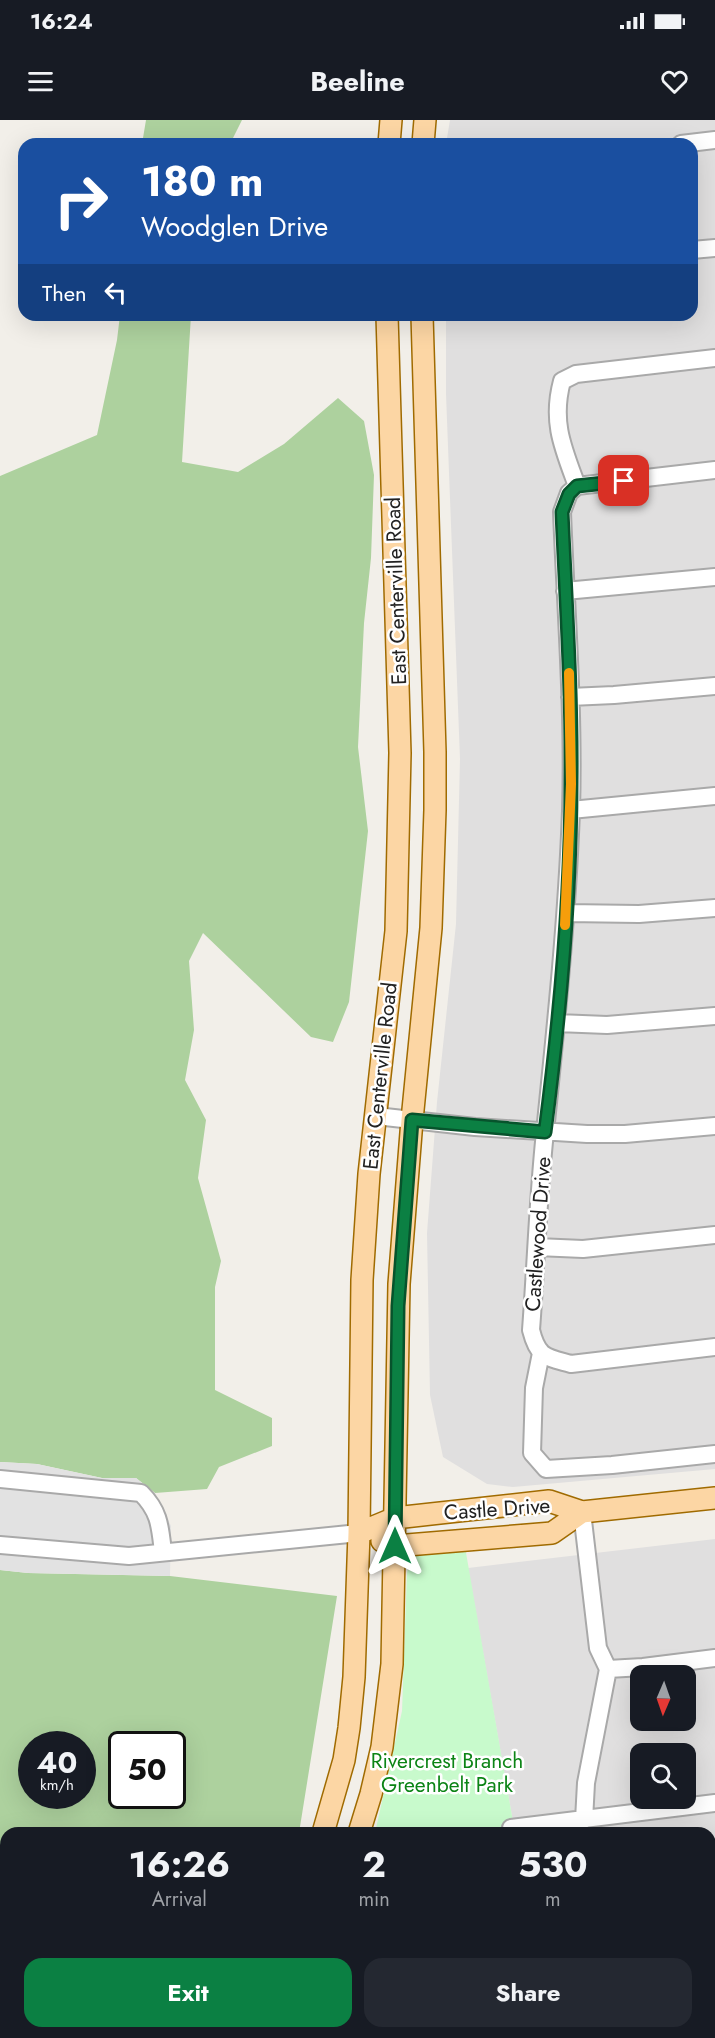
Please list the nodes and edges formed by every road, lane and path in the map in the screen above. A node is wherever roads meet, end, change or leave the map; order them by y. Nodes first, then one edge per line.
1 (391, 120) edge
2 (425, 120) edge
3 (390, 138) edge
4 (424, 138) edge
5 (715, 140) edge
6 (698, 142) edge
7 (715, 248) edge
8 (698, 249) edge
9 (387, 321) edge
10 (422, 321) edge
11 (715, 358) edge
12 (715, 470) edge
13 (573, 490) junction
14 (715, 577) edge
15 (565, 591) junction
16 (715, 686) edge
17 (570, 697) junction
18 (715, 796) edge
19 (571, 810) junction
20 (715, 908) edge
21 (566, 913) junction
22 (715, 1016) edge
23 (557, 1023) junction
24 (376, 1116) junction
25 (412, 1120) junction
26 (715, 1125) edge
27 (545, 1132) junction
28 (715, 1235) edge
29 (537, 1247) junction
30 (715, 1347) edge
31 (545, 1355) junction
32 (715, 1454) edge
33 (0, 1479) edge
34 (715, 1498) edge
35 (582, 1512) junction
36 (395, 1518) junction
37 (359, 1533) junction
38 (0, 1545) edge
39 (395, 1546) junction
40 (163, 1552) junction
41 (715, 1658) edge
42 (608, 1669) junction
43 (715, 1803) edge
44 (584, 1820) junction
45 (325, 1827) edge
46 (361, 1827) edge
47 (520, 1827) edge

1 - 3 main road
2 - 4 main road
5 - 6 street
7 - 8 street
9 - 24 main road, East Centerville Road
10 - 25 main road, East Centerville Road
11 - 13 street
12 - 13 street
13 - 15 street, Castlewood Drive
14 - 15 street
15 - 17 street, Castlewood Drive
16 - 17 street
17 - 19 street, Castlewood Drive
18 - 19 street
19 - 21 street, Castlewood Drive
20 - 21 street
21 - 23 street, Castlewood Drive
22 - 23 street
23 - 27 street, Castlewood Drive
24 - 25 street
24 - 37 main road, East Centerville Road
25 - 27 street
25 - 36 main road, East Centerville Road
26 - 27 street
27 - 29 street, Castlewood Drive
28 - 29 street
29 - 31 street, Castlewood Drive
30 - 31 street
31 - 32 street
33 - 40 street
34 - 35 main road, Castle Drive
35 - 36 main road, Castle Drive
35 - 39 main road, Castle Drive
35 - 42 street
36 - 37 main road, Castle Drive
36 - 39 main road, East Centerville Road
37 - 39 main road, Castle Drive
37 - 40 street
37 - 45 main road, East Centerville Road
38 - 40 street
39 - 46 main road, East Centerville Road
41 - 42 street
42 - 44 street
43 - 44 street
44 - 47 street

